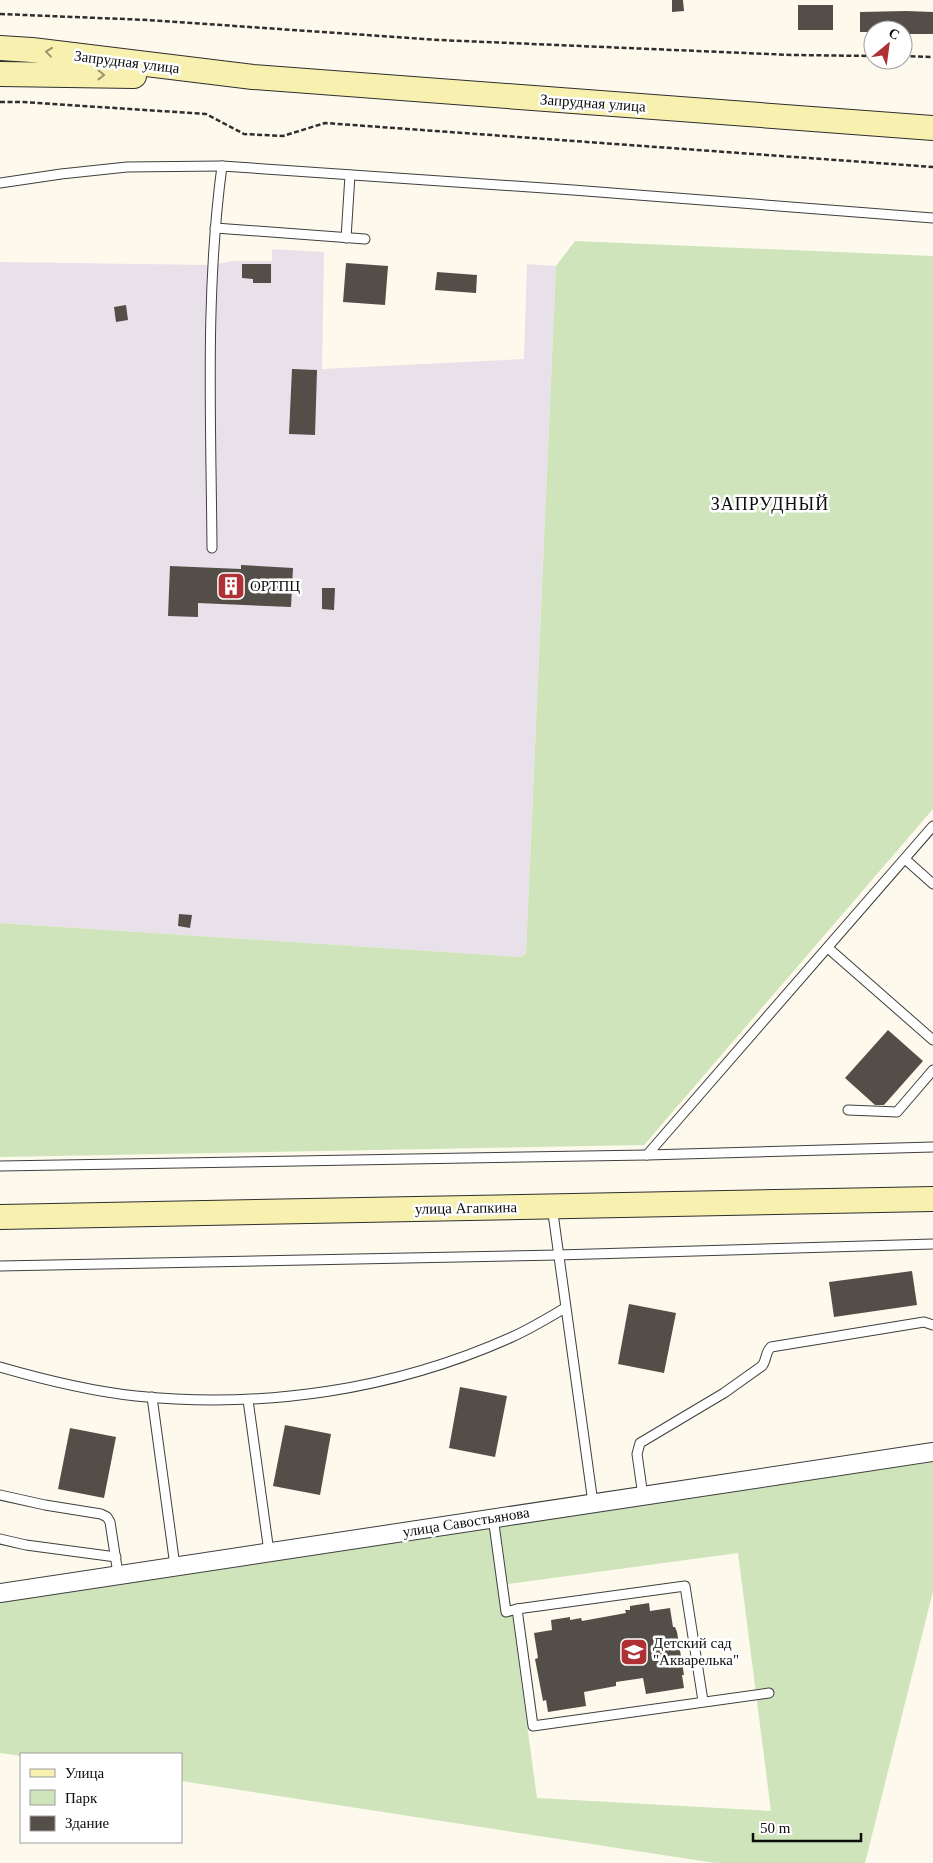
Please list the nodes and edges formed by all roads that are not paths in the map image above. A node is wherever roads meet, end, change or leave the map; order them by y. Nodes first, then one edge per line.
1 (0, 48) edge
2 (0, 74) edge
3 (253, 78) junction
4 (933, 128) edge
5 (222, 166) junction
6 (350, 175) junction
7 (0, 183) edge
8 (933, 218) edge
9 (215, 228) junction
10 (346, 238) junction
11 (365, 239) dead end
12 (212, 548) dead end
13 (933, 826) edge
14 (905, 859) junction
15 (933, 884) edge
16 (828, 948) junction
17 (933, 1040) edge
18 (933, 1070) edge
19 (848, 1110) dead end
20 (933, 1147) edge
21 (647, 1155) junction
22 (0, 1166) edge
23 (933, 1199) edge
24 (552, 1206) junction
25 (0, 1217) edge
26 (933, 1244) edge
27 (558, 1255) junction
28 (0, 1266) edge
29 (565, 1308) junction
30 (933, 1325) edge
31 (0, 1367) edge
32 (152, 1397) junction
33 (248, 1400) junction
34 (933, 1452) edge
35 (0, 1495) edge
36 (643, 1496) junction
37 (593, 1503) junction
38 (493, 1518) junction
39 (0, 1540) edge
40 (269, 1552) junction
41 (117, 1566) junction
42 (175, 1566) junction
43 (0, 1593) edge
44 (517, 1609) junction
45 (769, 1693) dead end
46 (703, 1702) junction

3 -> 1 main road, Запрудная улица
2 -> 3 main road, Запрудная улица
3 - 4 main road, Запрудная улица
5 - 6 lane
5 - 7 lane
5 - 9 lane
6 - 8 lane
6 - 10 lane
9 - 10 lane
9 - 12 lane
10 - 11 lane
13 - 14 lane
14 - 15 lane
14 - 16 lane
16 - 17 lane
16 - 21 lane
18 - 19 lane
20 - 21 lane
21 - 22 lane
23 - 24 main road, улица Агапкина
24 - 25 main road, улица Агапкина
24 - 27 lane
26 - 27 lane
27 - 28 lane
27 - 29 lane
29 - 33 lane
29 - 37 lane
30 - 36 lane
31 - 32 lane
32 - 33 lane
32 - 42 lane
33 - 40 lane
34 - 36 street, улица Савостьянова
35 - 41 lane
36 - 37 street, улица Савостьянова
37 - 38 street, улица Савостьянова
38 - 40 street, улица Савостьянова
38 - 44 lane
39 - 41 lane
40 - 42 street, улица Савостьянова
41 - 42 street, улица Савостьянова
41 - 43 street, улица Савостьянова
44 - 46 lane
44 - 46 lane
45 - 46 lane

